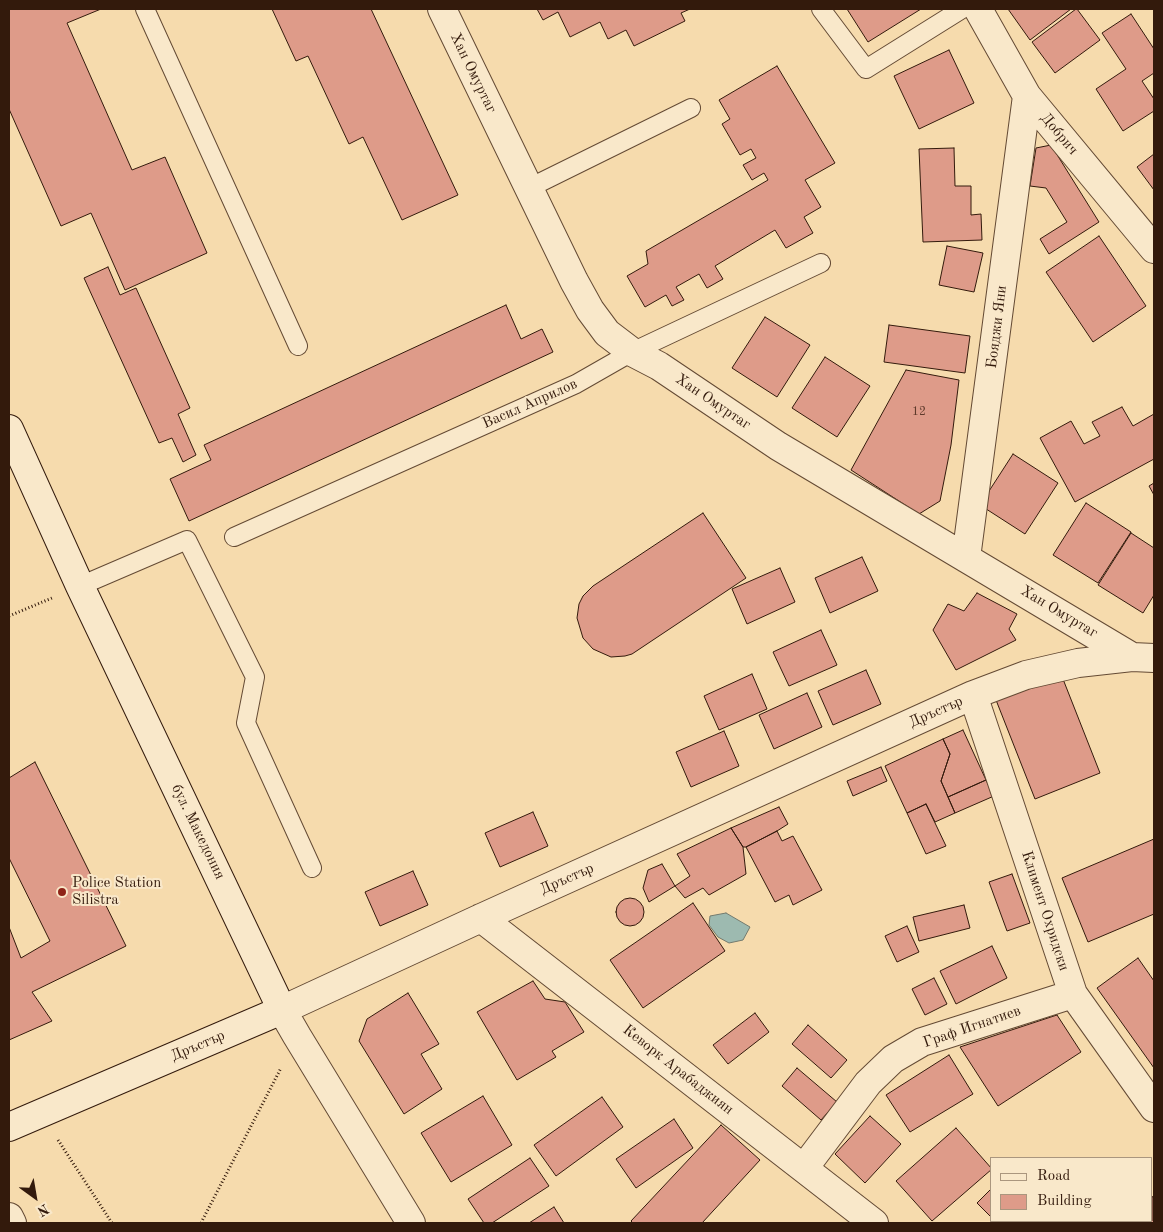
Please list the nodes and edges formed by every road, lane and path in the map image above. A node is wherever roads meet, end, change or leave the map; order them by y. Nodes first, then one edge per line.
1 (145, 9) edge
2 (442, 9) edge
3 (821, 9) edge
4 (962, 9) edge
5 (978, 9) edge
6 (1027, 96) junction
7 (692, 108) dead end
8 (529, 188) junction
9 (1154, 249) edge
10 (821, 263) dead end
11 (298, 346) dead end
12 (632, 352) junction
13 (9, 429) edge
14 (234, 537) dead end
15 (966, 558) junction
16 (80, 586) junction
17 (9, 616) edge
18 (1143, 657) edge
19 (973, 696) junction
20 (312, 868) dead end
21 (481, 918) junction
22 (1073, 994) junction
23 (282, 1010) junction
24 (297, 1036) junction
25 (1154, 1108) edge
26 (41, 1114) junction
27 (9, 1126) edge
28 (804, 1168) junction
29 (9, 1217) edge
30 (12, 1223) edge
31 (112, 1223) edge
32 (201, 1223) edge
33 (411, 1223) edge
34 (874, 1223) edge

1 - 11 lane
2 - 8 street, Хан Омуртаг
3 - 4 lane
5 - 6 street, Добрич
6 - 9 street, Добрич
6 - 15 street, Бояджи Яни
7 - 8 lane
8 - 12 street, Хан Омуртаг
10 - 12 lane, Васил Априлов
12 - 14 lane, Васил Априлов
12 - 15 street, Хан Омуртаг
13 - 16 street, бул. Македония
15 - 18 street, Хан Омуртаг
16 - 17 path
16 - 20 lane
16 - 23 street, бул. Македония
18 - 19 street, Дръстър
19 - 21 street, Дръстър
19 - 22 street, Климент Охридски
21 - 23 street, Дръстър
21 - 28 street, Кеворк Арабаджиян
22 - 25 street, Климент Охридски
22 - 28 street, Граф Игнатиев
23 - 24 street, бул. Македония
23 - 26 street, Дръстър
24 - 32 path
24 - 33 street, бул. Македония
26 - 27 street, Дръстър
26 - 31 path
28 - 34 street, Кеворк Арабаджиян
29 - 30 street

